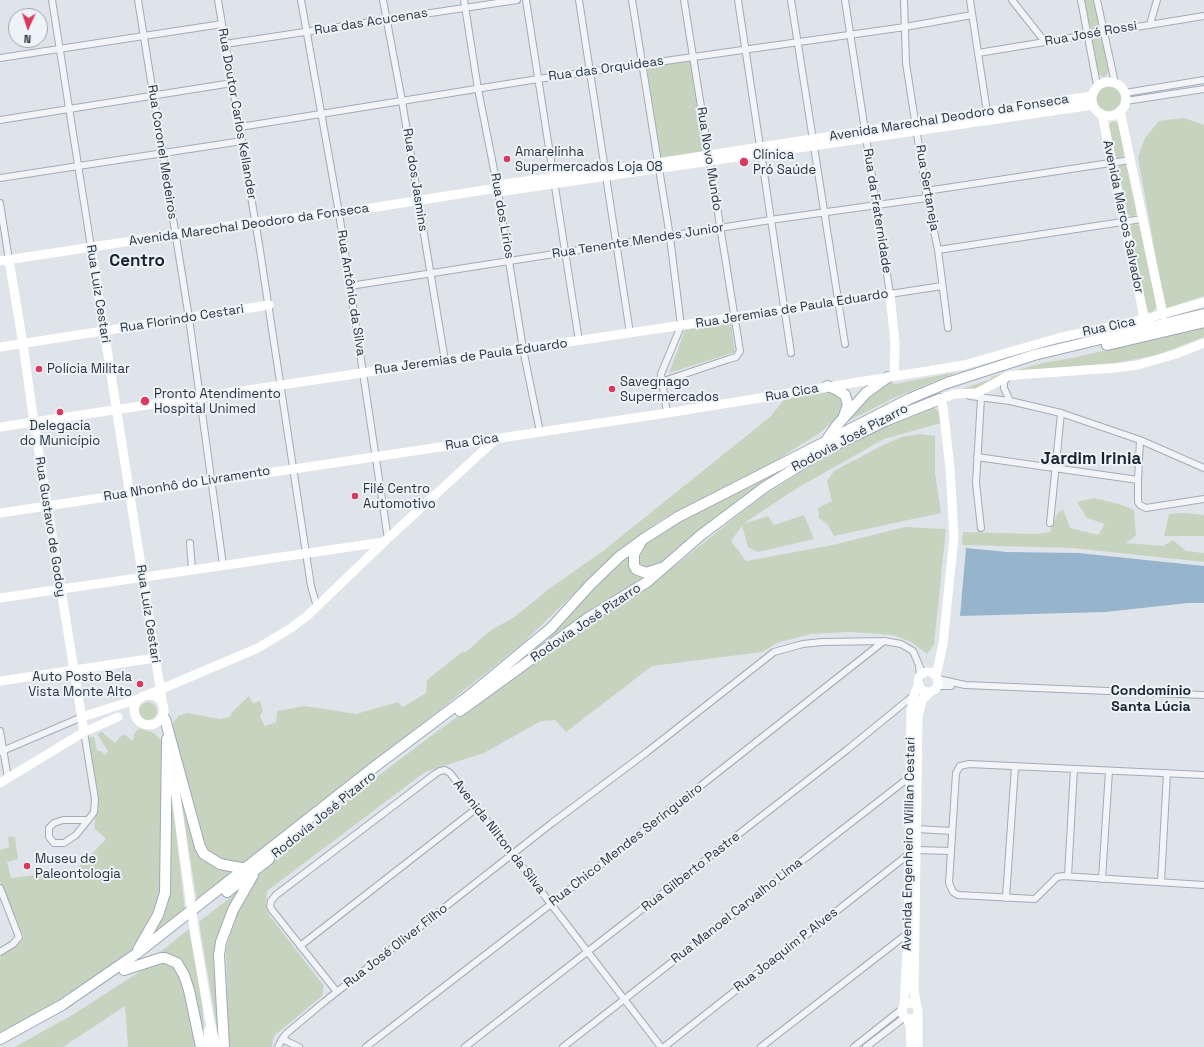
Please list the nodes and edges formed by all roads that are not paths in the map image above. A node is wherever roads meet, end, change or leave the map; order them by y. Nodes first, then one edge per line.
1 (52, 0) edge
2 (138, 0) edge
3 (218, 0) edge
4 (301, 0) edge
5 (383, 0) edge
6 (464, 0) edge
7 (516, 0) edge
8 (526, 0) edge
9 (579, 0) edge
10 (632, 0) edge
11 (684, 0) edge
12 (738, 0) edge
13 (791, 0) edge
14 (845, 0) edge
15 (904, 0) edge
16 (970, 0) edge
17 (1012, 0) edge
18 (1080, 0) edge
19 (1097, 0) edge
20 (1157, 0) edge
21 (466, 8) junction
22 (972, 15) junction
23 (1204, 16) edge
24 (387, 19) junction
25 (222, 24) junction
26 (1150, 24) junction
27 (905, 26) junction
28 (307, 32) junction
29 (1105, 32) junction
30 (850, 34) junction
31 (1088, 35) junction
32 (144, 36) junction
33 (797, 41) junction
34 (1045, 42) junction
35 (225, 44) junction
36 (746, 48) junction
37 (60, 49) junction
38 (978, 53) junction
39 (692, 56) junction
40 (0, 58) edge
41 (642, 64) junction
42 (589, 71) junction
43 (538, 79) junction
44 (1204, 80) edge
45 (1115, 82) junction
46 (232, 83) junction
47 (1097, 86) junction
48 (478, 89) junction
49 (1204, 89) edge
50 (153, 96) junction
51 (1125, 97) junction
52 (402, 101) junction
53 (1092, 101) junction
54 (69, 109) junction
55 (1120, 111) junction
56 (987, 112) junction
57 (322, 114) junction
58 (1102, 114) junction
59 (0, 120) edge
60 (917, 126) junction
61 (240, 127) junction
62 (865, 135) junction
63 (242, 141) junction
64 (813, 142) junction
65 (761, 150) junction
66 (161, 154) junction
67 (709, 158) junction
68 (1130, 160) junction
69 (1112, 163) junction
70 (78, 166) junction
71 (658, 166) junction
72 (606, 173) junction
73 (0, 178) edge
74 (555, 180) junction
75 (498, 188) junction
76 (926, 191) junction
77 (927, 198) junction
78 (419, 201) junction
79 (0, 203) edge
80 (875, 205) junction
81 (824, 212) junction
82 (339, 213) junction
83 (1142, 219) junction
84 (773, 220) junction
85 (256, 222) junction
86 (1124, 222) junction
87 (720, 228) junction
88 (175, 234) junction
89 (670, 237) junction
90 (617, 245) junction
91 (91, 247) junction
92 (938, 250) junction
93 (566, 253) junction
94 (5, 260) edge
95 (510, 261) junction
96 (430, 273) junction
97 (350, 286) junction
98 (942, 286) junction
99 (890, 294) junction
100 (838, 302) junction
101 (1204, 302) edge
102 (269, 305) junction
103 (786, 309) junction
104 (1204, 314) edge
105 (1163, 315) junction
106 (188, 318) junction
107 (735, 318) junction
108 (1142, 320) junction
109 (1204, 322) edge
110 (681, 326) junction
111 (948, 328) dead end
112 (104, 331) junction
113 (630, 333) junction
114 (579, 341) junction
115 (1204, 343) edge
116 (23, 344) junction
117 (845, 344) dead end
118 (0, 347) edge
119 (523, 349) junction
120 (791, 353) dead end
121 (445, 361) junction
122 (364, 373) junction
123 (1007, 373) junction
124 (891, 376) junction
125 (661, 382) junction
126 (280, 385) junction
127 (827, 386) junction
128 (981, 395) junction
129 (199, 397) junction
130 (940, 399) junction
131 (1010, 401) junction
132 (116, 410) junction
133 (667, 413) junction
134 (1061, 413) junction
135 (844, 418) junction
136 (34, 422) junction
137 (0, 427) edge
138 (540, 432) junction
139 (497, 438) junction
140 (488, 440) junction
141 (1140, 440) junction
142 (823, 442) junction
143 (816, 454) junction
144 (375, 457) junction
145 (977, 457) junction
146 (474, 459) junction
147 (1204, 468) edge
148 (292, 469) junction
149 (1057, 469) junction
150 (1138, 480) junction
151 (211, 481) junction
152 (128, 493) junction
153 (1204, 499) edge
154 (47, 506) junction
155 (0, 513) edge
156 (1050, 523) dead end
157 (981, 528) dead end
158 (645, 538) junction
159 (386, 541) junction
160 (190, 543) dead end
161 (306, 553) junction
162 (672, 562) junction
163 (223, 566) junction
164 (192, 570) junction
165 (142, 577) junction
166 (60, 589) junction
167 (0, 598) edge
168 (317, 607) junction
169 (884, 641) junction
170 (155, 658) junction
171 (74, 670) junction
172 (929, 680) junction
173 (0, 681) edge
174 (161, 690) junction
175 (914, 695) junction
176 (1204, 695) edge
177 (143, 697) junction
178 (164, 712) junction
179 (85, 716) junction
180 (118, 717) junction
181 (144, 724) junction
182 (0, 731) edge
183 (84, 732) junction
184 (167, 737) junction
185 (1, 751) edge
186 (1015, 767) junction
187 (1074, 769) junction
188 (1109, 771) junction
189 (1168, 773) junction
190 (1204, 775) edge
191 (911, 776) junction
192 (4, 780) edge
193 (477, 808) junction
194 (88, 820) junction
195 (917, 829) junction
196 (952, 831) junction
197 (951, 851) junction
198 (913, 852) junction
199 (513, 854) junction
200 (258, 868) junction
201 (246, 869) junction
202 (1068, 876) junction
203 (1102, 879) junction
204 (1161, 882) junction
205 (1204, 885) edge
206 (0, 888) edge
207 (1006, 898) junction
208 (3, 902) edge
209 (551, 904) junction
210 (908, 933) junction
211 (300, 946) junction
212 (0, 952) edge
213 (588, 952) junction
214 (136, 954) junction
215 (124, 970) junction
216 (337, 992) junction
217 (625, 1000) junction
218 (917, 1010) junction
219 (905, 1012) junction
220 (209, 1017) junction
221 (0, 1039) edge
222 (282, 1039) junction
223 (0, 1045) edge
224 (280, 1046) edge
225 (201, 1047) edge
226 (209, 1047) edge
227 (216, 1047) edge
228 (224, 1047) edge
229 (298, 1047) edge
230 (366, 1047) edge
231 (466, 1047) edge
232 (564, 1047) edge
233 (662, 1047) edge
234 (761, 1047) edge
235 (854, 1047) edge
236 (866, 1047) edge
237 (911, 1047) edge
238 (918, 1047) edge

1 - 37 street, Rua Luiz Cestari
2 - 32 street, Rua Coronel Medeiros
3 - 25 street, Rua Doutor Carlos Kellander
4 - 28 street, Rua Antônio da Silva
5 - 24 street, Rua dos Jasmins
6 - 21 street, Rua dos Lírios
7 - 21 street, Rua das Acucenas
8 - 43 street
9 - 42 street
10 - 41 street
11 - 39 street, Rua Novo Mundo
12 - 36 street
13 - 33 street
14 - 30 street, Rua da Fraternidade
15 - 27 street, Rua Sertaneja
16 - 22 street
17 - 34 street
18 - 31 street
19 - 29 street
20 - 26 street
21 - 24 street, Rua das Acucenas
21 - 48 street, Rua dos Lírios
22 - 27 street, Rua das Orquideas
22 - 38 street
23 - 26 street, Rua José Rossi
24 - 28 street, Rua das Acucenas
24 - 52 street, Rua dos Jasmins
25 - 32 street
25 - 35 street, Rua Doutor Carlos Kellander
26 - 29 street, Rua José Rossi
27 - 30 street, Rua das Orquideas
27 - 60 street, Rua Sertaneja
28 - 35 street, Rua das Acucenas
28 - 57 street, Rua Antônio da Silva
29 - 31 street, Rua José Rossi
29 - 45 street
30 - 33 street, Rua das Orquideas
30 - 62 street, Rua da Fraternidade
31 - 34 street, Rua José Rossi
31 - 47 street
32 - 37 street
32 - 50 street, Rua Coronel Medeiros
33 - 36 street, Rua das Orquideas
33 - 64 street
34 - 38 street, Rua José Rossi
35 - 46 street, Rua Doutor Carlos Kellander
36 - 39 street, Rua das Orquideas
36 - 65 street
37 - 40 street
37 - 54 street, Rua Luiz Cestari
38 - 56 street
39 - 41 street, Rua das Orquideas
39 - 67 street, Rua Novo Mundo
41 - 42 street, Rua das Orquideas
41 - 71 street
42 - 43 street, Rua das Orquideas
42 - 72 street
43 - 48 street, Rua das Orquideas
43 - 74 street
44 - 51 street
45 - 47 street
45 - 51 street
46 - 50 street
46 - 61 street, Rua Doutor Carlos Kellander
47 - 53 street
48 - 52 street, Rua das Orquideas
48 - 75 street, Rua dos Lírios
49 - 51 street
50 - 54 street
50 - 66 street, Rua Coronel Medeiros
51 - 55 street
52 - 57 street, Rua das Orquideas
52 - 78 street, Rua dos Jasmins
53 - 56 street, Avenida Marechal Deodoro da Fonseca
53 - 58 street
53 - 60 street, Avenida Marechal Deodoro da Fonseca
54 - 59 street
54 - 70 street, Rua Luiz Cestari
55 - 58 street
55 - 68 street, Avenida Marcos Salvador
56 - 60 street, Avenida Marechal Deodoro da Fonseca
57 - 61 street, Rua das Orquideas
57 - 82 street, Rua Antônio da Silva
58 - 69 street, Avenida Marcos Salvador
60 - 62 street, Avenida Marechal Deodoro da Fonseca
60 - 76 street, Rua Sertaneja
61 - 63 street, Rua Doutor Carlos Kellander
62 - 64 street, Avenida Marechal Deodoro da Fonseca
62 - 80 street, Rua da Fraternidade
63 - 66 street
63 - 85 street, Rua Doutor Carlos Kellander
64 - 65 street, Avenida Marechal Deodoro da Fonseca
64 - 81 street
65 - 67 street, Avenida Marechal Deodoro da Fonseca
65 - 84 street
66 - 70 street
66 - 88 street, Rua Coronel Medeiros
67 - 71 street, Avenida Marechal Deodoro da Fonseca
67 - 87 street, Rua Novo Mundo
68 - 69 street
68 - 83 street, Avenida Marcos Salvador
69 - 76 street
69 - 86 street, Avenida Marcos Salvador
70 - 73 street
70 - 91 street, Rua Luiz Cestari
71 - 72 street, Avenida Marechal Deodoro da Fonseca
71 - 89 street
72 - 74 street, Avenida Marechal Deodoro da Fonseca
72 - 90 street
74 - 75 street, Avenida Marechal Deodoro da Fonseca
74 - 93 street
75 - 78 street, Avenida Marechal Deodoro da Fonseca
75 - 95 street, Rua dos Lírios
76 - 77 street, Rua Sertaneja
77 - 80 street, Rua Tenente Mendes Junior
77 - 92 street, Rua Sertaneja
78 - 82 street, Avenida Marechal Deodoro da Fonseca
78 - 96 street, Rua dos Jasmins
79 - 94 street, Rua Gustavo de Godoy
80 - 81 street, Rua Tenente Mendes Junior
80 - 99 street, Rua da Fraternidade
81 - 84 street, Rua Tenente Mendes Junior
81 - 100 street
82 - 85 street, Avenida Marechal Deodoro da Fonseca
82 - 97 street, Rua Antônio da Silva
83 - 86 street
83 - 105 street, Avenida Marcos Salvador
84 - 87 street, Rua Tenente Mendes Junior
84 - 103 street
85 - 88 street, Avenida Marechal Deodoro da Fonseca
85 - 102 street, Rua Doutor Carlos Kellander
86 - 92 street
86 - 108 street, Avenida Marcos Salvador
87 - 89 street, Rua Tenente Mendes Junior
87 - 107 street, Rua Novo Mundo
88 - 91 street, Avenida Marechal Deodoro da Fonseca
88 - 106 street, Rua Coronel Medeiros
89 - 90 street, Rua Tenente Mendes Junior
89 - 110 street
90 - 93 street, Rua Tenente Mendes Junior
90 - 113 street
91 - 94 street, Avenida Marechal Deodoro da Fonseca
91 - 112 street, Rua Luiz Cestari
92 - 98 street, Rua Sertaneja
93 - 95 street, Rua Tenente Mendes Junior
93 - 114 street
94 - 116 street, Rua Gustavo de Godoy
95 - 96 street, Rua Tenente Mendes Junior
95 - 119 street, Rua dos Lírios
96 - 97 street, Rua Tenente Mendes Junior
96 - 121 street, Rua dos Jasmins
97 - 122 street, Rua Antônio da Silva
98 - 99 street, Rua Jeremias de Paula Eduardo
98 - 111 street, Rua Sertaneja
99 - 100 street, Rua Jeremias de Paula Eduardo
99 - 124 street, Rua da Fraternidade
100 - 103 street, Rua Jeremias de Paula Eduardo
100 - 117 street
101 - 105 street, Rua Cica
102 - 106 street, Rua Florindo Cestari
102 - 126 street, Rua Doutor Carlos Kellander
103 - 107 street, Rua Jeremias de Paula Eduardo
103 - 120 street
104 - 142 main road, Rodovia José Pizarro
105 - 108 street, Rua Cica
106 - 112 street, Rua Florindo Cestari
106 - 129 street, Rua Coronel Medeiros
107 - 110 street, Rua Jeremias de Paula Eduardo
107 - 125 street, Rua Novo Mundo
108 - 124 street, Rua Cica
109 - 123 main road, Rodovia José Pizarro
110 - 113 street, Rua Jeremias de Paula Eduardo
110 - 125 street
112 - 116 street, Rua Florindo Cestari
112 - 132 street, Rua Luiz Cestari
113 - 114 street, Rua Jeremias de Paula Eduardo
114 - 119 street, Rua Jeremias de Paula Eduardo
115 - 123 street
116 - 118 street, Rua Florindo Cestari
116 - 136 street, Rua Gustavo de Godoy
119 - 121 street, Rua Jeremias de Paula Eduardo
119 - 138 street, Rua dos Lírios
121 - 122 street, Rua Jeremias de Paula Eduardo
122 - 126 street, Rua Jeremias de Paula Eduardo
122 - 144 street, Rua Antônio da Silva
123 - 128 street
123 - 131 street
123 - 143 main road, Rodovia José Pizarro
124 - 127 street, Rua Cica
124 - 135 main road
125 - 133 street
126 - 129 street, Rua Jeremias de Paula Eduardo
126 - 148 street, Rua Doutor Carlos Kellander
127 - 133 street, Rua Cica
127 - 135 main road
128 - 130 street
128 - 131 street
128 - 145 street
129 - 132 street, Rua Jeremias de Paula Eduardo
129 - 151 street, Rua Coronel Medeiros
130 - 143 main road
130 - 172 street
131 - 134 street
132 - 136 street, Rua Jeremias de Paula Eduardo
132 - 152 street, Rua Luiz Cestari
133 - 138 street, Rua Cica
134 - 141 street
134 - 149 street
135 - 142 main road
136 - 137 street, Rua Jeremias de Paula Eduardo
136 - 154 street, Rua Gustavo de Godoy
138 - 139 street, Rua Cica
139 - 140 street, Rua Cica
139 - 146 street
140 - 144 street, Rua Cica
140 - 146 street
141 - 147 street
141 - 150 street
142 - 158 main road, Rodovia José Pizarro
143 - 162 main road, Rodovia José Pizarro
144 - 148 street, Rua Nhonhô do Livramento
144 - 159 street, Rua Antônio da Silva
145 - 149 street
145 - 157 street
146 - 159 street
148 - 151 street, Rua Nhonhô do Livramento
148 - 161 street, Rua Doutor Carlos Kellander
149 - 150 street
149 - 156 street
150 - 153 street
151 - 152 street, Rua Nhonhô do Livramento
151 - 163 street, Rua Coronel Medeiros
152 - 154 street, Rua Nhonhô do Livramento
152 - 165 street, Rua Luiz Cestari
154 - 155 street, Rua Nhonhô do Livramento
154 - 166 street, Rua Gustavo de Godoy
158 - 162 main road
158 - 201 main road, Rodovia José Pizarro
159 - 161 street
159 - 168 street
160 - 164 street
161 - 163 street
161 - 168 street, Rua Doutor Carlos Kellander
162 - 200 main road, Rodovia José Pizarro
163 - 164 street
164 - 165 street
165 - 166 street
165 - 170 street, Rua Luiz Cestari
166 - 167 street
166 - 171 street, Rua Gustavo de Godoy
168 - 174 street
169 - 172 street, Rua José Oliver Filho
169 - 199 street, Rua José Oliver Filho
169 - 209 street, Rua Chico Mendes Seringueiro
170 - 171 street
170 - 174 street, Rua Luiz Cestari
171 - 173 street
171 - 179 street, Rua Gustavo de Godoy
172 - 175 street, Avenida Engenheiro Willian Cestari
172 - 176 street
172 - 195 street, Avenida Engenheiro Willian Cestari
174 - 177 street
174 - 178 street, Rua Luiz Cestari
175 - 191 street, Avenida Engenheiro Willian Cestari
175 - 213 street, Rua Gilberto Pastre
177 - 178 street
177 - 179 street
177 - 181 street
178 - 181 street
178 - 184 street, Rua Luiz Cestari
178 - 201 main road
179 - 180 street
179 - 183 street, Rua Gustavo de Godoy
179 - 185 street
180 - 181 street
180 - 183 street
181 - 184 street
182 - 185 street
183 - 192 street
183 - 194 street
184 - 214 main road
184 - 220 street, Rua Luiz Cestari, bridge
185 - 192 street
186 - 187 street
186 - 196 street
186 - 207 street
187 - 188 street
187 - 202 street
188 - 189 street
188 - 203 street
189 - 190 street
189 - 204 street
191 - 198 street, Avenida Engenheiro Willian Cestari
191 - 217 street, Rua Manoel Carvalho Lima
193 - 199 street, Avenida Nilton da Silva
193 - 211 street
193 - 211 street, Avenida Nilton da Silva
194 - 194 street
195 - 196 street
195 - 198 street, Avenida Engenheiro Willian Cestari
196 - 197 street
197 - 198 street
197 - 207 street
198 - 210 street, Avenida Engenheiro Willian Cestari
198 - 218 street, Avenida Engenheiro Willian Cestari
198 - 233 street, Rua Joaquim P Alves
199 - 209 street, Avenida Nilton da Silva
199 - 216 street, Rua José Oliver Filho
200 - 215 main road, Rodovia José Pizarro
200 - 228 main road
201 - 214 main road, Rodovia José Pizarro
202 - 203 street
202 - 207 street
203 - 204 street
204 - 205 street
206 - 208 street
208 - 212 street
209 - 213 street, Avenida Nilton da Silva
209 - 230 street, Rua Chico Mendes Seringueiro
210 - 219 street, Avenida Engenheiro Willian Cestari
210 - 234 street
211 - 216 street
213 - 217 street, Avenida Nilton da Silva
213 - 231 street, Rua Gilberto Pastre
214 - 221 main road, Rodovia José Pizarro
215 - 223 main road, Rodovia José Pizarro
215 - 225 main road
216 - 222 street, Rua José Oliver Filho
217 - 232 street, Rua Manoel Carvalho Lima
217 - 233 street, Avenida Nilton da Silva
218 - 219 street
218 - 219 street
218 - 238 street, Avenida Engenheiro Willian Cestari
219 - 235 street
219 - 236 street
219 - 237 street, Avenida Engenheiro Willian Cestari
220 - 226 street
220 - 227 street
222 - 224 street, Rua José Oliver Filho
222 - 229 street

